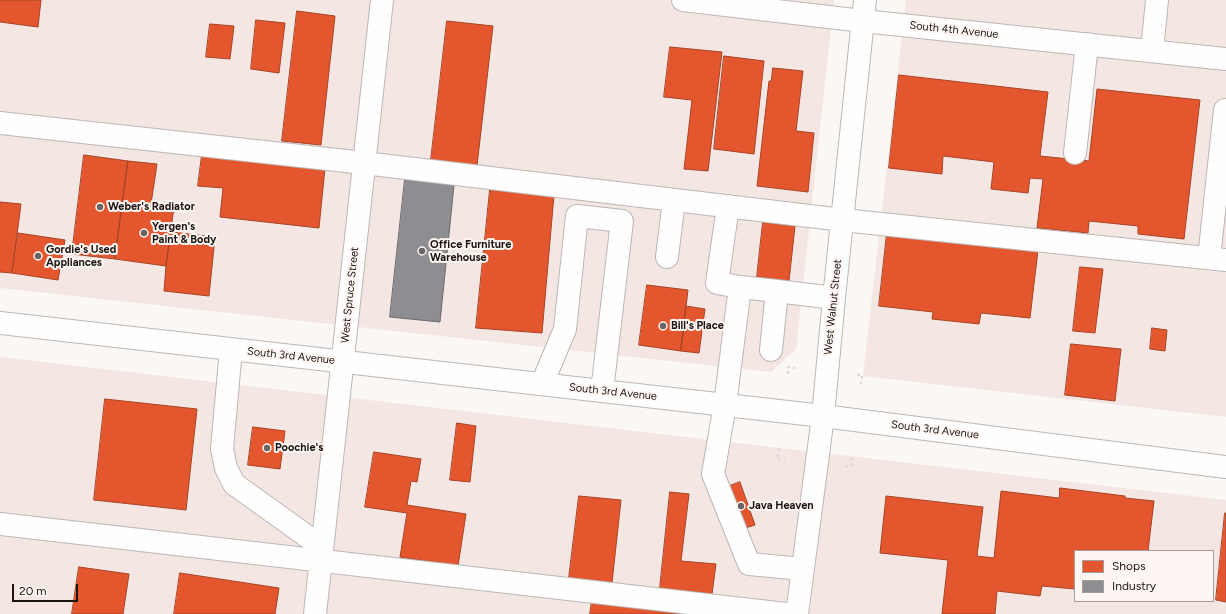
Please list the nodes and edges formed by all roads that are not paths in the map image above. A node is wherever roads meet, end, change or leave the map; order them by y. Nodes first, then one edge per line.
1 (382, 0) edge
2 (683, 0) edge
3 (1157, 0) edge
4 (864, 10) edge
5 (1087, 44) junction
6 (1152, 51) junction
7 (1226, 59) edge
8 (1225, 110) dead end
9 (0, 123) edge
10 (1075, 153) dead end
11 (364, 163) junction
12 (674, 200) junction
13 (728, 206) junction
14 (843, 220) junction
15 (667, 257) dead end
16 (1217, 259) edge
17 (740, 287) junction
18 (777, 291) junction
19 (834, 298) junction
20 (0, 323) edge
21 (231, 349) junction
22 (771, 350) dead end
23 (343, 362) junction
24 (542, 384) junction
25 (602, 391) junction
26 (725, 405) junction
27 (823, 416) junction
28 (1226, 467) edge
29 (0, 524) edge
30 (322, 554) junction
31 (803, 569) junction
32 (315, 614) edge
33 (786, 614) edge
34 (797, 614) edge

1 - 11 street, West Spruce Street
2 - 4 street, South 4th Avenue
3 - 6 street
4 - 5 street, South 4th Avenue
4 - 14 street, West Walnut Street
5 - 6 street, South 4th Avenue
5 - 10 street
6 - 7 street, South 4th Avenue
8 - 16 street
9 - 11 street
11 - 12 street
11 - 23 street, West Spruce Street
12 - 13 street
12 - 15 street
13 - 14 street
13 - 17 street
14 - 16 street
14 - 19 street, West Walnut Street
17 - 18 street
17 - 26 street
18 - 19 street
18 - 22 street
19 - 27 street, West Walnut Street
20 - 21 street, South 3rd Avenue
21 - 23 street, South 3rd Avenue
21 - 30 street
23 - 24 street, South 3rd Avenue
23 - 30 street, West Spruce Street
24 - 25 street, South 3rd Avenue
24 - 25 street
25 - 26 street, South 3rd Avenue
26 - 27 street, South 3rd Avenue
26 - 31 street
27 - 28 street, South 3rd Avenue
27 - 31 street, West Walnut Street
29 - 30 street
30 - 32 street, West Spruce Street
30 - 33 street
31 - 34 street, West Walnut Street

